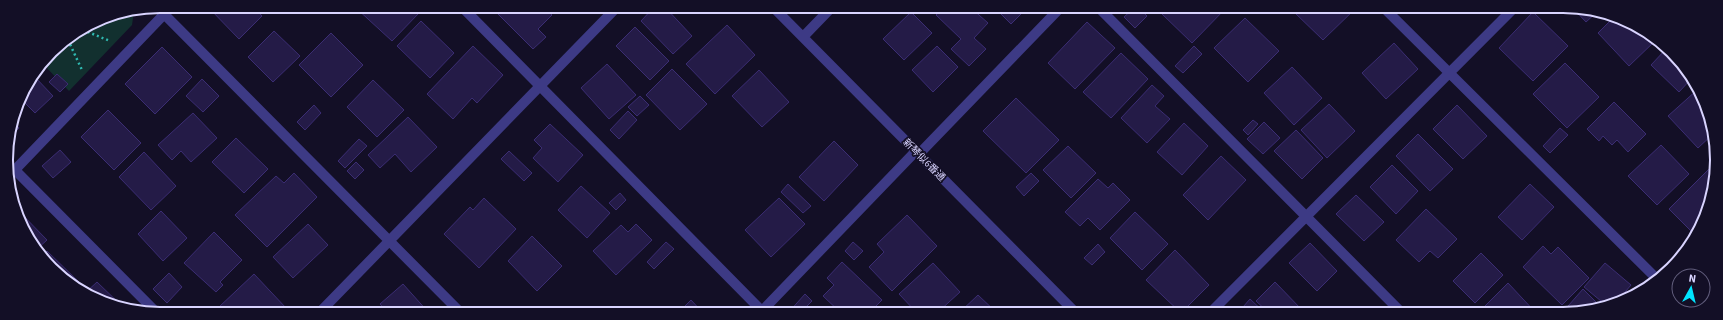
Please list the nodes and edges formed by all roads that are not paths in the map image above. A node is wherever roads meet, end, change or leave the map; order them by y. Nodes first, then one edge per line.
1 (158, 13) edge
2 (164, 13) edge
3 (468, 13) edge
4 (611, 13) edge
5 (779, 13) edge
6 (826, 13) edge
7 (1055, 13) edge
8 (1104, 13) edge
9 (1389, 13) edge
10 (1509, 13) edge
11 (803, 37) junction
12 (1449, 72) junction
13 (540, 86) junction
14 (917, 153) junction
15 (13, 171) edge
16 (13, 173) edge
17 (1306, 217) junction
18 (390, 240) junction
19 (1654, 276) edge
20 (151, 307) edge
21 (325, 307) edge
22 (455, 307) edge
23 (756, 307) edge
24 (766, 307) edge
25 (1070, 307) edge
26 (1216, 307) edge
27 (1396, 307) edge

1 - 15 street
2 - 18 street
3 - 13 street
4 - 13 street
5 - 11 street, 新琴似6番通
6 - 11 street
7 - 14 street
8 - 17 street
9 - 12 street
10 - 12 street
11 - 14 street, 新琴似6番通
12 - 17 street
12 - 19 street
13 - 18 street
13 - 23 street
14 - 24 street
14 - 25 street, 新琴似6番通
16 - 20 street
17 - 26 street
17 - 27 street
18 - 21 street
18 - 22 street

